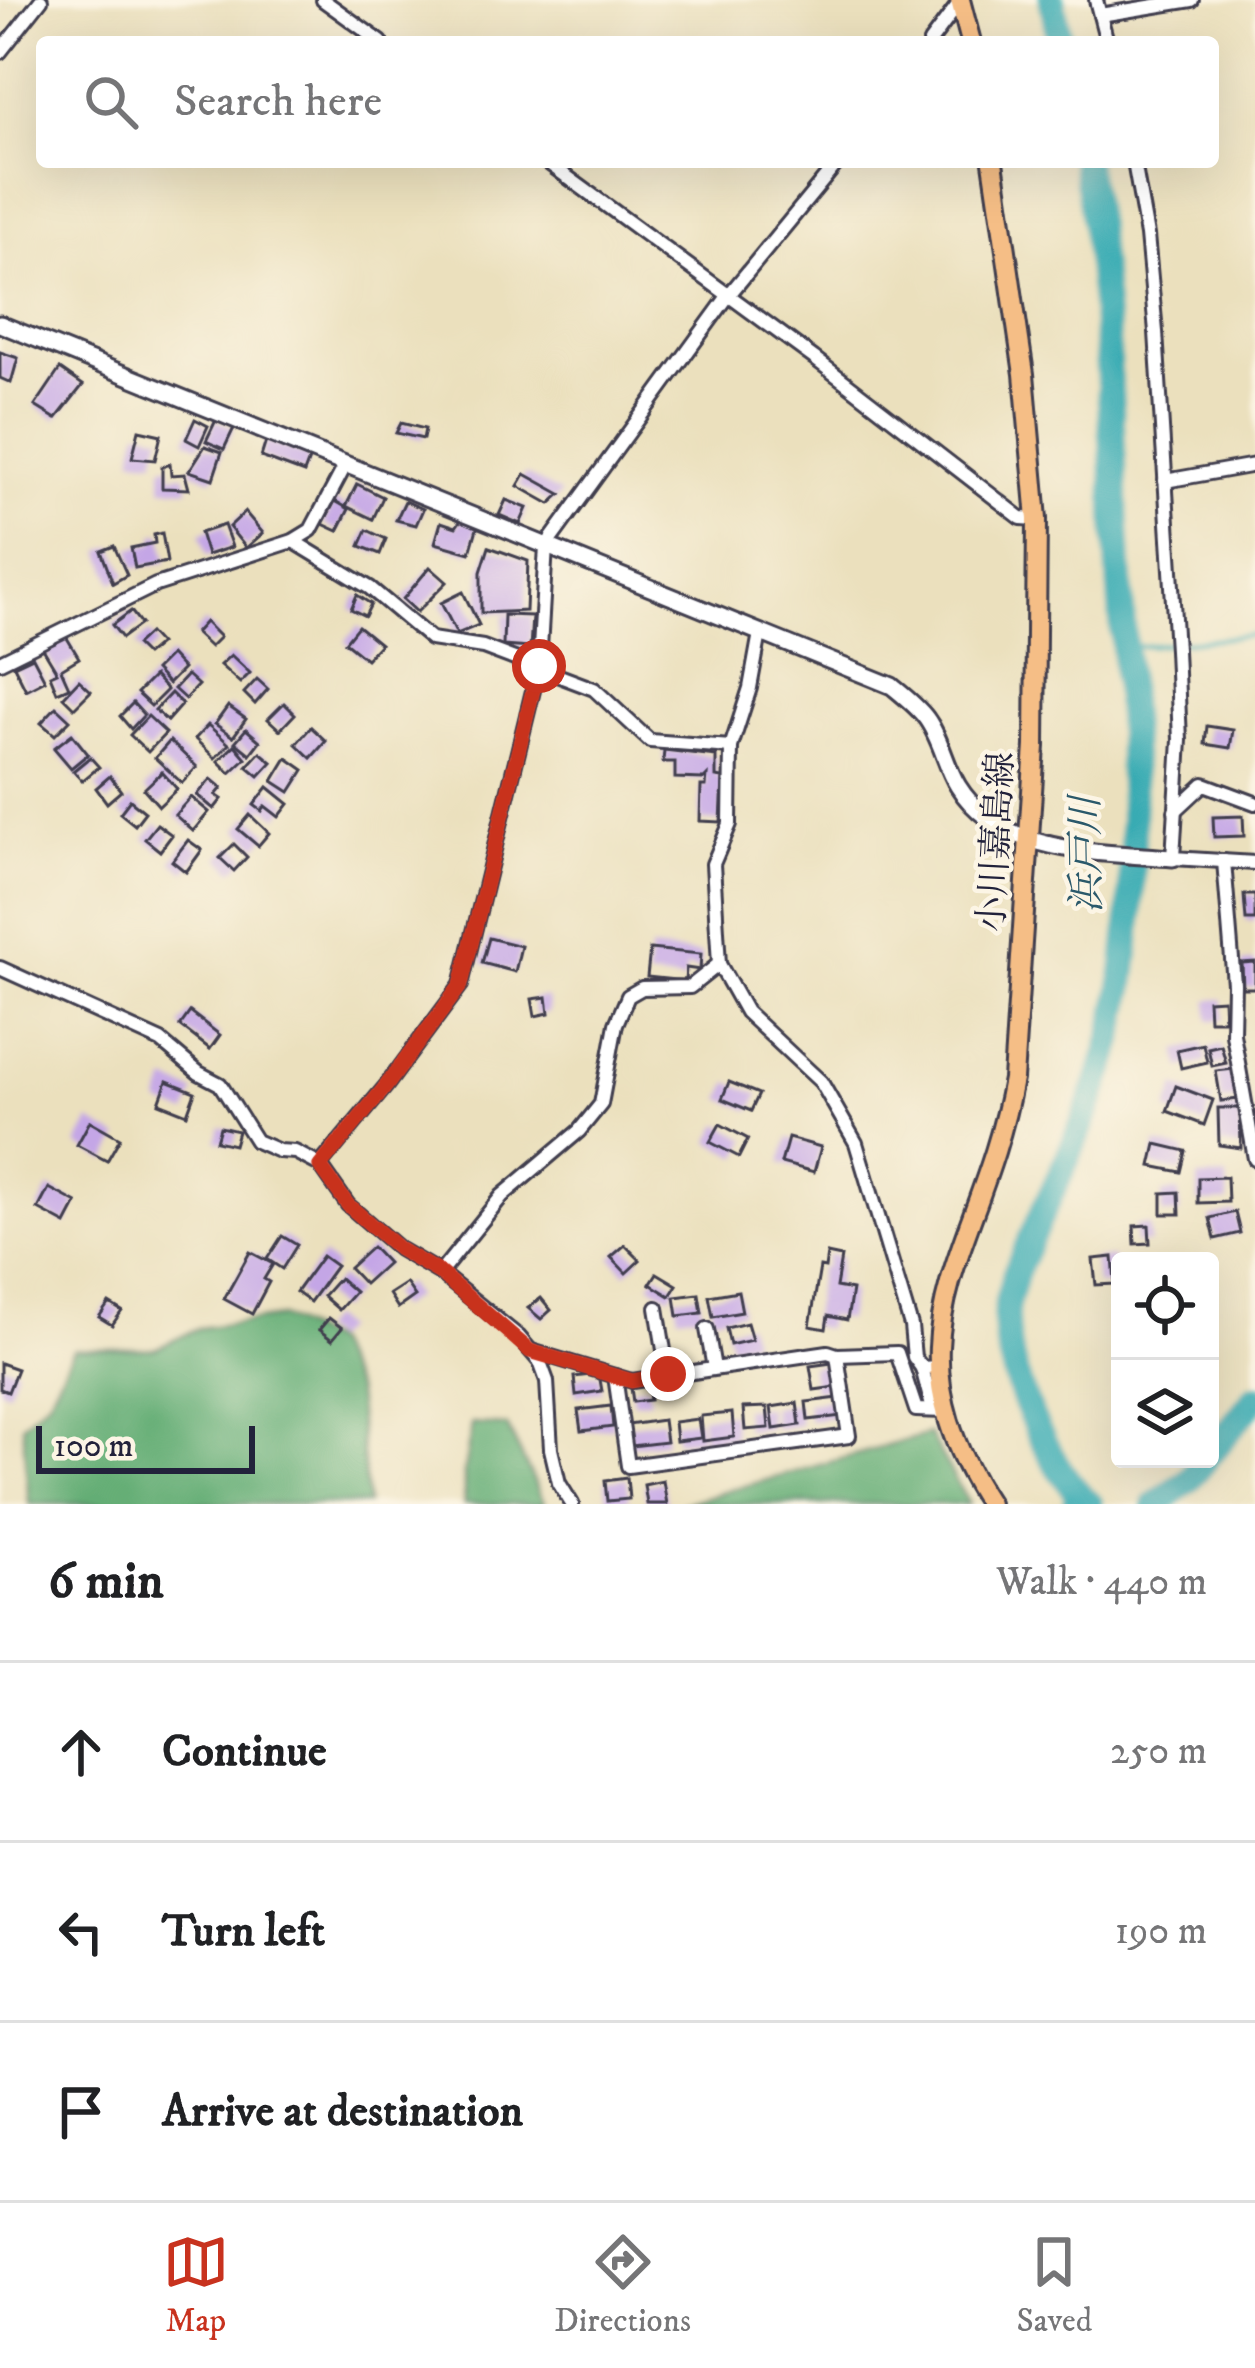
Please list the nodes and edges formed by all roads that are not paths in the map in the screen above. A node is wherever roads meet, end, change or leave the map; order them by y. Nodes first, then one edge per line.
1 (40, 0) edge
2 (323, 0) edge
3 (1096, 0) edge
4 (1192, 0) edge
5 (960, 1) edge
6 (1100, 15) junction
7 (373, 36) edge
8 (934, 36) edge
9 (969, 36) edge
10 (1105, 36) edge
11 (0, 52) edge
12 (555, 168) edge
13 (833, 168) edge
14 (994, 168) edge
15 (1135, 168) edge
16 (728, 296) junction
17 (0, 324) edge
18 (346, 464) junction
19 (1255, 465) edge
20 (1165, 481) junction
21 (1037, 519) junction
22 (293, 541) junction
23 (546, 546) junction
24 (760, 634) junction
25 (0, 662) edge
26 (539, 666) junction
27 (731, 747) junction
28 (1255, 802) edge
29 (1175, 811) junction
30 (1029, 839) junction
31 (1168, 858) junction
32 (1224, 861) junction
33 (1255, 863) edge
34 (719, 964) junction
35 (0, 968) edge
36 (1255, 1159) edge
37 (320, 1166) junction
38 (440, 1273) junction
39 (657, 1308) dead end
40 (707, 1329) dead end
41 (530, 1351) junction
42 (837, 1355) junction
43 (714, 1368) junction
44 (930, 1368) junction
45 (668, 1374) junction
46 (615, 1376) junction
47 (938, 1410) junction
48 (572, 1504) edge
49 (989, 1504) edge

1 - 11 street
2 - 7 street
3 - 6 street
4 - 6 street
5 - 8 street
5 - 9 main road
6 - 10 street
12 - 16 street
13 - 16 street
14 - 21 main road, 小川嘉島線
15 - 20 street
16 - 21 street
16 - 23 street
17 - 18 street
18 - 22 street
18 - 23 street
19 - 20 street
20 - 29 street
21 - 30 main road, 小川嘉島線
22 - 25 street
22 - 26 street
23 - 24 street
23 - 26 street
24 - 27 street
24 - 30 street
26 - 27 street
26 - 37 street
27 - 34 street
28 - 29 street
29 - 31 street
30 - 31 street
30 - 44 main road, 小川嘉島線
31 - 32 street
32 - 33 street
32 - 36 street
34 - 38 street
34 - 44 street
35 - 37 street
37 - 38 street
38 - 41 street
39 - 45 street
40 - 43 street
41 - 46 street
41 - 48 street
42 - 43 street
42 - 46 street
42 - 47 street
43 - 45 street
44 - 47 main road, 小川嘉島線
45 - 46 street
47 - 49 main road, 小川嘉島線

